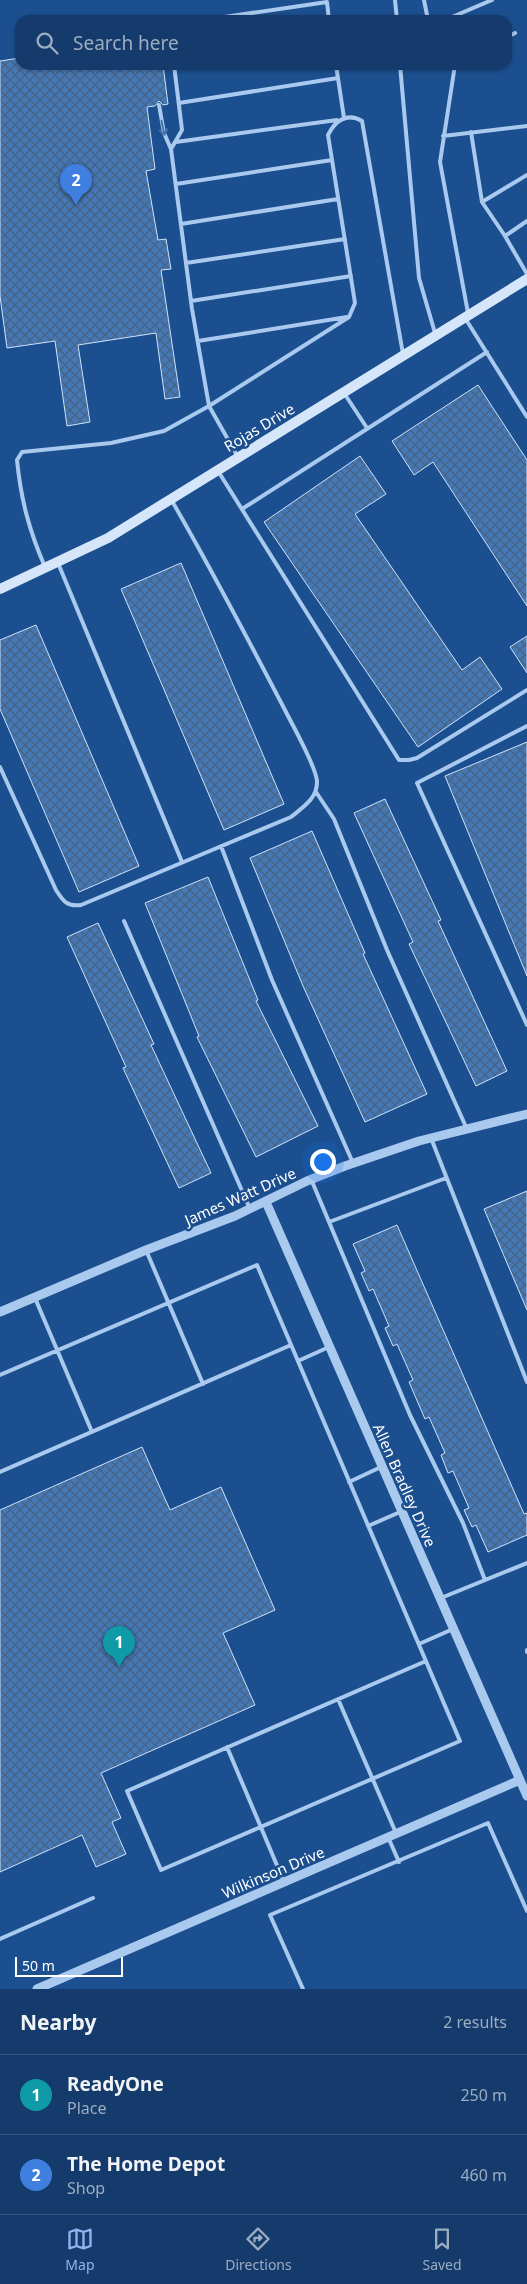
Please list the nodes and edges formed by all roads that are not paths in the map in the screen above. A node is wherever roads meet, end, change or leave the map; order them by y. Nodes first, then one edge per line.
1 (395, 0) edge
2 (424, 0) edge
3 (492, 0) edge
4 (238, 15) edge
5 (328, 15) edge
6 (396, 15) edge
7 (427, 15) edge
8 (457, 15) edge
9 (515, 33) dead end
10 (512, 34) edge
11 (175, 70) edge
12 (337, 70) edge
13 (400, 70) edge
14 (453, 70) edge
15 (338, 78) junction
16 (179, 104) junction
17 (159, 105) dead end
18 (342, 119) junction
19 (527, 126) edge
20 (471, 132) junction
21 (443, 136) junction
22 (176, 142) junction
23 (171, 150) junction
24 (332, 160) junction
25 (527, 175) edge
26 (176, 184) junction
27 (338, 199) junction
28 (482, 202) junction
29 (527, 222) edge
30 (181, 224) junction
31 (505, 236) junction
32 (345, 239) junction
33 (186, 263) junction
34 (527, 274) edge
35 (351, 276) junction
36 (527, 279) edge
37 (191, 301) junction
38 (467, 316) junction
39 (349, 317) junction
40 (436, 336) junction
41 (198, 342) junction
42 (487, 352) junction
43 (403, 356) junction
44 (344, 393) junction
45 (209, 406) junction
46 (527, 417) edge
47 (367, 428) junction
48 (238, 457) junction
49 (218, 470) junction
50 (170, 499) junction
51 (242, 509) junction
52 (58, 563) junction
53 (46, 569) junction
54 (0, 589) edge
55 (527, 690) edge
56 (527, 726) edge
57 (0, 767) edge
58 (316, 792) junction
59 (221, 846) junction
60 (182, 862) junction
61 (124, 921) dead end
62 (527, 1025) edge
63 (527, 1114) edge
64 (466, 1127) junction
65 (430, 1137) junction
66 (353, 1163) junction
67 (446, 1178) junction
68 (311, 1179) junction
69 (266, 1202) junction
70 (250, 1210) junction
71 (329, 1222) junction
72 (146, 1250) junction
73 (34, 1297) junction
74 (168, 1303) junction
75 (0, 1312) edge
76 (291, 1346) junction
77 (329, 1347) junction
78 (56, 1350) junction
79 (298, 1361) junction
80 (0, 1375) edge
81 (527, 1382) edge
82 (203, 1384) junction
83 (92, 1432) junction
84 (382, 1466) junction
85 (0, 1472) edge
86 (349, 1482) junction
87 (402, 1511) junction
88 (368, 1526) junction
89 (527, 1563) edge
90 (485, 1580) junction
91 (440, 1598) junction
92 (454, 1629) junction
93 (419, 1644) junction
94 (426, 1661) junction
95 (338, 1699) junction
96 (227, 1748) junction
97 (523, 1777) edge
98 (372, 1779) junction
99 (527, 1796) edge
100 (261, 1827) junction
101 (392, 1835) junction
102 (399, 1862) junction
103 (284, 1882) junction
104 (93, 1898) dead end
105 (527, 1911) edge
106 (0, 1939) edge
107 (37, 1989) edge
108 (303, 1989) edge

1 - 6 lane
2 - 7 lane
3 - 8 lane
4 - 5 lane
9 - 10 lane
11 - 16 lane
12 - 15 lane
13 - 40 lane
14 - 21 lane
15 - 16 lane
15 - 18 lane
16 - 22 lane
17 -> 23 lane
18 - 22 lane
18 - 24 lane
18 - 43 lane
19 - 20 lane
20 - 21 lane
20 - 28 lane
21 - 38 lane
22 - 23 lane
23 - 26 lane
24 - 26 lane
24 - 27 lane
25 - 28 lane
26 - 30 lane
27 - 30 lane
27 - 32 lane
28 - 31 lane
29 - 31 lane
30 - 33 lane
31 - 34 lane
32 - 33 lane
32 - 35 lane
33 - 37 lane
35 - 37 lane
35 - 39 lane
36 - 38 main road, Rojas Drive
37 - 41 lane
38 - 40 main road, Rojas Drive
38 - 42 lane
39 - 41 lane
39 - 45 lane
40 - 43 main road, Rojas Drive
41 - 45 lane
42 - 46 lane
42 - 47 lane
43 - 44 main road, Rojas Drive
44 - 47 lane
44 - 48 main road, Rojas Drive
45 - 48 lane
45 - 53 lane
47 - 51 lane
48 - 49 main road, Rojas Drive
49 - 50 main road, Rojas Drive
49 - 51 lane
50 - 52 main road, Rojas Drive
50 - 58 lane
51 - 55 lane
52 - 53 main road, Rojas Drive
52 - 60 lane
53 - 54 main road, Rojas Drive
56 - 62 lane
57 - 60 lane
58 - 59 lane
58 - 64 lane
59 - 60 lane
59 - 66 lane
61 - 70 lane
63 - 64 street, James Watt Drive
64 - 65 street, James Watt Drive
65 - 66 street, James Watt Drive
65 - 67 lane
66 - 68 street, James Watt Drive
67 - 71 lane
67 - 81 lane
68 - 69 street, James Watt Drive
68 - 71 lane
69 - 70 street, James Watt Drive
69 - 77 street, Allen Bradley Drive
70 - 72 street, James Watt Drive
71 - 90 lane
72 - 73 street, James Watt Drive
72 - 74 lane
73 - 75 street, James Watt Drive
73 - 78 lane
74 - 76 lane
74 - 78 lane
74 - 82 lane
76 - 79 lane
76 - 82 lane
77 - 79 lane
77 - 84 street, Allen Bradley Drive
78 - 80 lane
78 - 83 lane
79 - 86 lane
82 - 83 lane
83 - 85 lane
84 - 86 lane
84 - 87 street, Allen Bradley Drive
86 - 88 lane
87 - 88 lane
87 - 91 street, Allen Bradley Drive
88 - 93 lane
89 - 90 lane
90 - 91 lane
91 - 92 street, Allen Bradley Drive
92 - 93 lane
92 - 97 street, Allen Bradley Drive
93 - 94 lane
94 - 95 lane
94 - 98 lane
95 - 96 lane
95 - 98 lane
96 - 100 lane
96 - 100 lane
97 - 99 street, Allen Bradley Drive
97 - 101 street, Wilkinson Drive
98 - 100 lane
98 - 101 lane
100 - 103 lane
101 - 102 lane
101 - 103 street, Wilkinson Drive
102 - 105 lane
102 - 108 lane
103 - 107 street, Wilkinson Drive
104 - 106 lane

